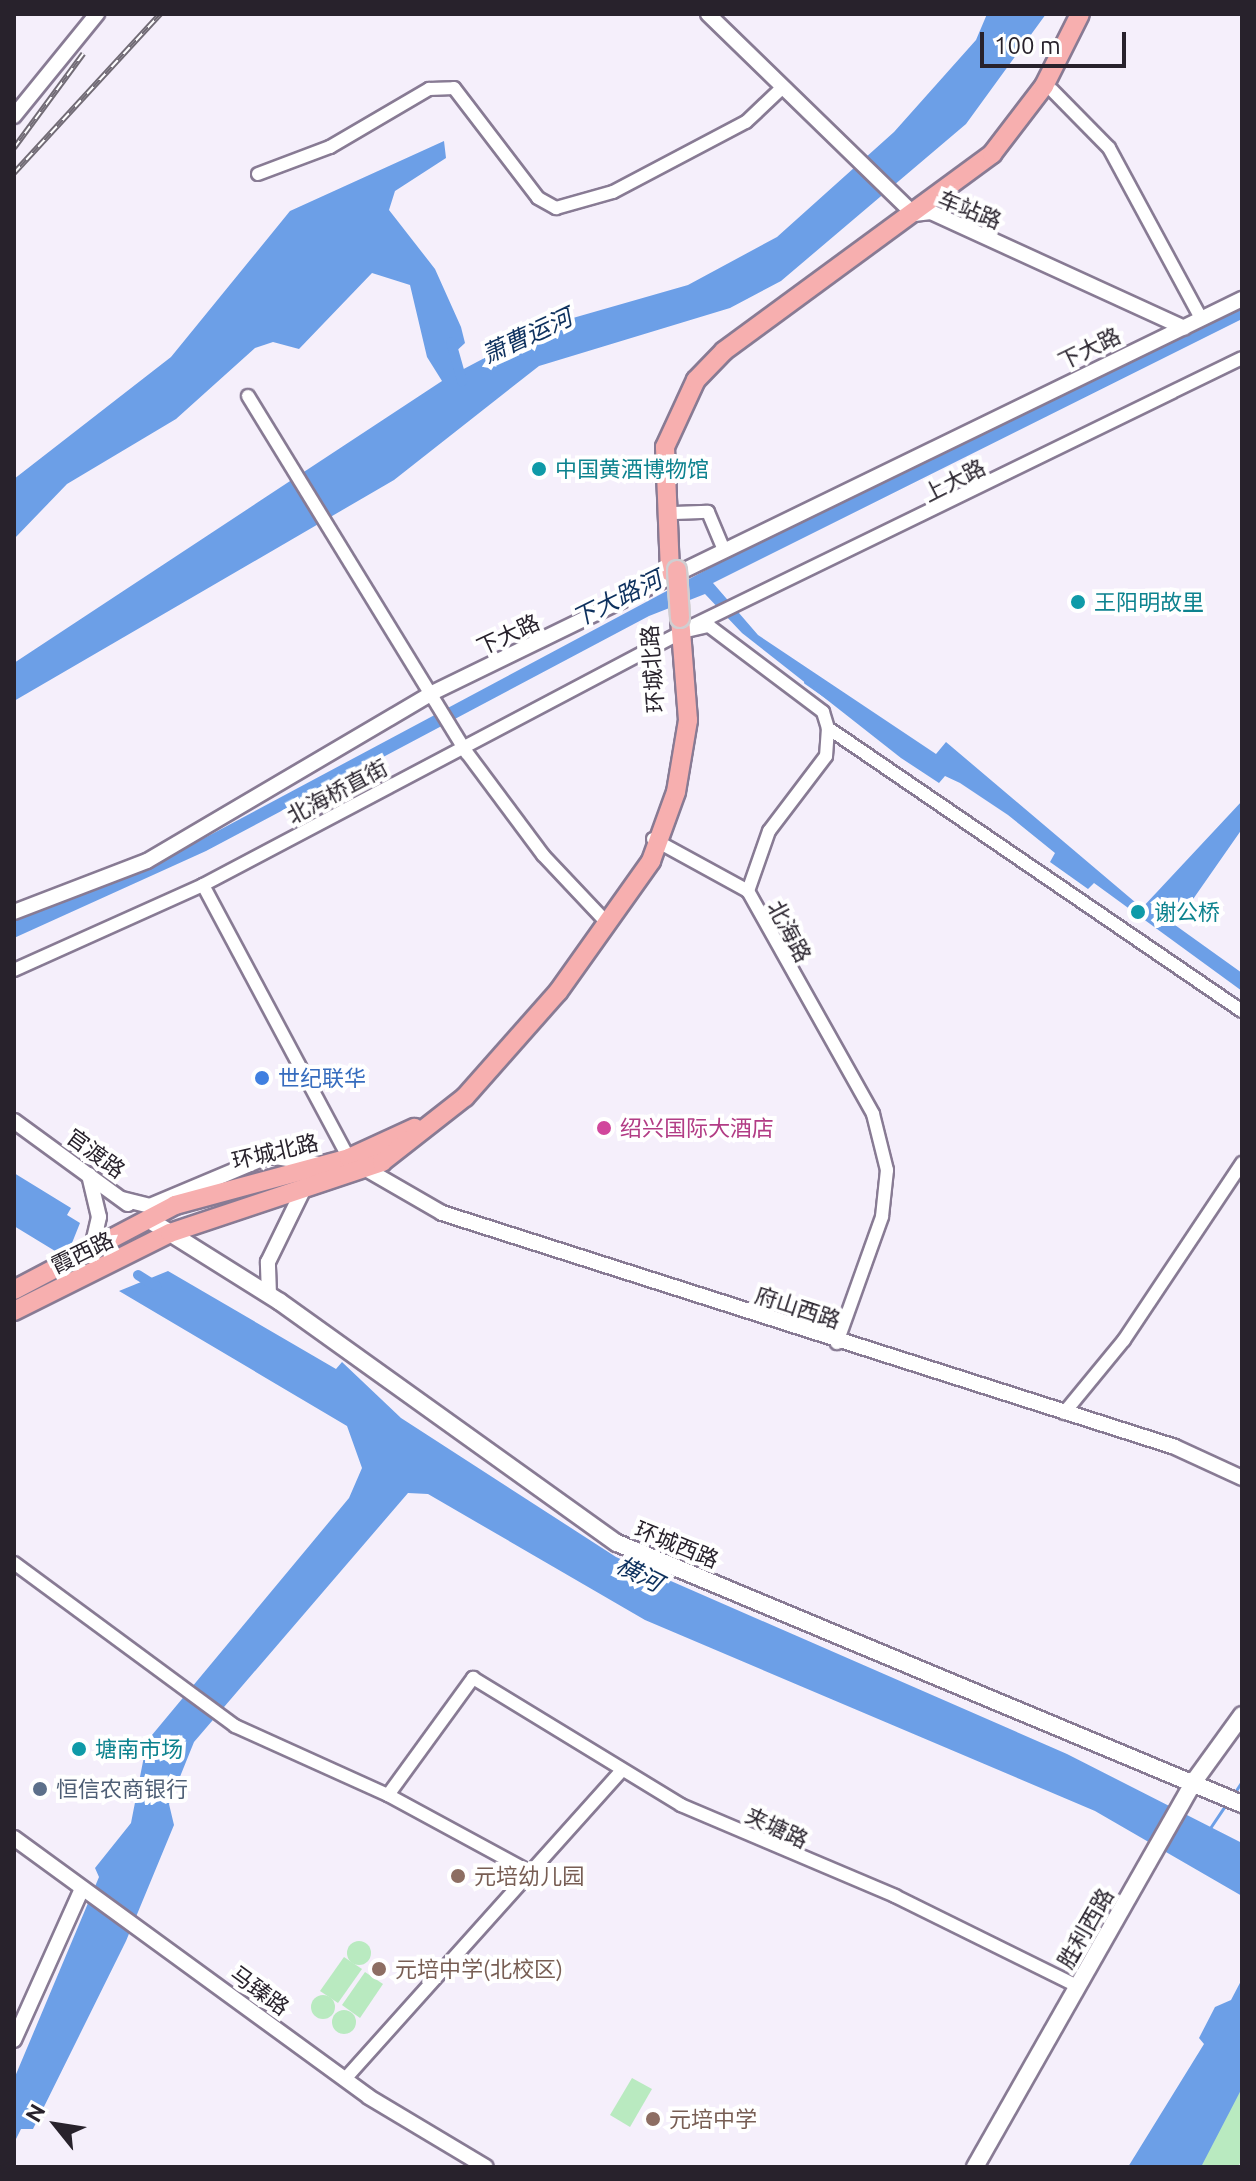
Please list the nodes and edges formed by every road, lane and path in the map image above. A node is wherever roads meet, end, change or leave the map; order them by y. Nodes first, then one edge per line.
1 (97, 14) edge
2 (708, 14) edge
3 (1080, 14) edge
4 (1088, 14) edge
5 (783, 87) junction
6 (1052, 90) junction
7 (14, 116) edge
8 (258, 174) dead end
9 (916, 210) junction
10 (1242, 299) edge
11 (1201, 318) junction
12 (1184, 328) junction
13 (1242, 358) edge
14 (248, 396) dead end
15 (674, 513) junction
16 (724, 550) junction
17 (672, 568) junction
18 (626, 602) junction
19 (677, 627) junction
20 (432, 693) junction
21 (828, 728) junction
22 (464, 746) junction
23 (655, 840) junction
24 (203, 885) junction
25 (748, 891) junction
26 (14, 912) edge
27 (604, 921) junction
28 (14, 970) edge
29 (1242, 1011) edge
30 (14, 1121) edge
31 (349, 1158) junction
32 (1242, 1163) edge
33 (327, 1165) junction
34 (366, 1169) junction
35 (89, 1175) junction
36 (305, 1186) junction
37 (122, 1199) junction
38 (151, 1221) junction
39 (170, 1233) junction
40 (90, 1253) junction
41 (14, 1290) edge
42 (269, 1295) junction
43 (14, 1311) edge
44 (837, 1343) junction
45 (1064, 1413) junction
46 (1242, 1478) edge
47 (14, 1563) edge
48 (1242, 1715) edge
49 (1242, 1730) edge
50 (621, 1771) junction
51 (1205, 1785) junction
52 (388, 1795) junction
53 (1239, 1802) edge
54 (14, 1838) edge
55 (530, 1872) junction
56 (86, 1892) junction
57 (1077, 1986) junction
58 (14, 2040) edge
59 (345, 2079) junction
60 (486, 2167) edge
61 (975, 2167) edge
62 (986, 2167) edge

1 - 7 street
2 - 5 street, 车站路
3 - 9 main road, 环城北路
4 - 6 main road, 环城北路
5 - 8 street
5 - 9 street, 车站路
6 - 9 main road, 环城北路
6 - 11 street
9 - 12 street, 车站路
9 - 15 main road, 环城北路
9 - 17 main road, 环城北路
10 - 11 street, 下大路
11 - 12 street, 下大路
12 - 16 street, 下大路
13 - 19 street, 上大路
14 - 20 street
15 - 16 street
15 - 17 main road, 环城北路
16 - 18 street, 下大路
17 - 18 street
17 - 19 main road, 环城北路, bridge
18 - 20 street, 下大路
19 - 21 street
19 - 22 street, 北海桥直街
19 - 23 main road, 环城北路
20 - 22 street
20 - 26 street, 下大路
21 - 25 street, 北海路
21 - 29 street
22 - 24 street, 北海桥直街
22 - 27 street
23 - 25 street
23 - 27 main road, 环城北路
24 - 28 street, 北海桥直街
24 - 31 street
25 - 44 street, 北海路
27 - 31 main road, 环城北路
27 - 34 main road, 环城北路
30 - 35 street, 官渡路
31 - 33 main road, 环城北路
31 - 34 street, 府山西路
32 - 45 street
33 - 37 street
33 - 38 main road, 环城北路
34 - 36 main road, 环城北路
34 - 44 street, 府山西路
35 - 37 street, 官渡路
35 - 40 street
36 - 39 main road, 环城北路
36 - 42 street
37 - 38 street, 官渡路
38 - 39 main road, 环城西路
38 - 40 main road, 霞西路
39 - 42 main road, 环城西路
39 - 43 main road, 霞西路
40 - 41 main road, 霞西路
42 - 51 main road, 环城西路
44 - 45 street, 府山西路
45 - 46 street, 府山西路
47 - 52 street
48 - 51 main road, 胜利西路
49 - 51 main road, 胜利西路
50 - 52 street, 夹塘路
50 - 55 street
50 - 57 street, 夹塘路
51 - 53 main road, 环城西路
51 - 57 main road, 胜利西路
51 - 62 main road, 胜利西路
52 - 55 street
54 - 56 street, 马臻路
55 - 59 street
56 - 58 street
56 - 59 street, 马臻路
57 - 61 main road, 胜利西路
59 - 60 street, 马臻路

